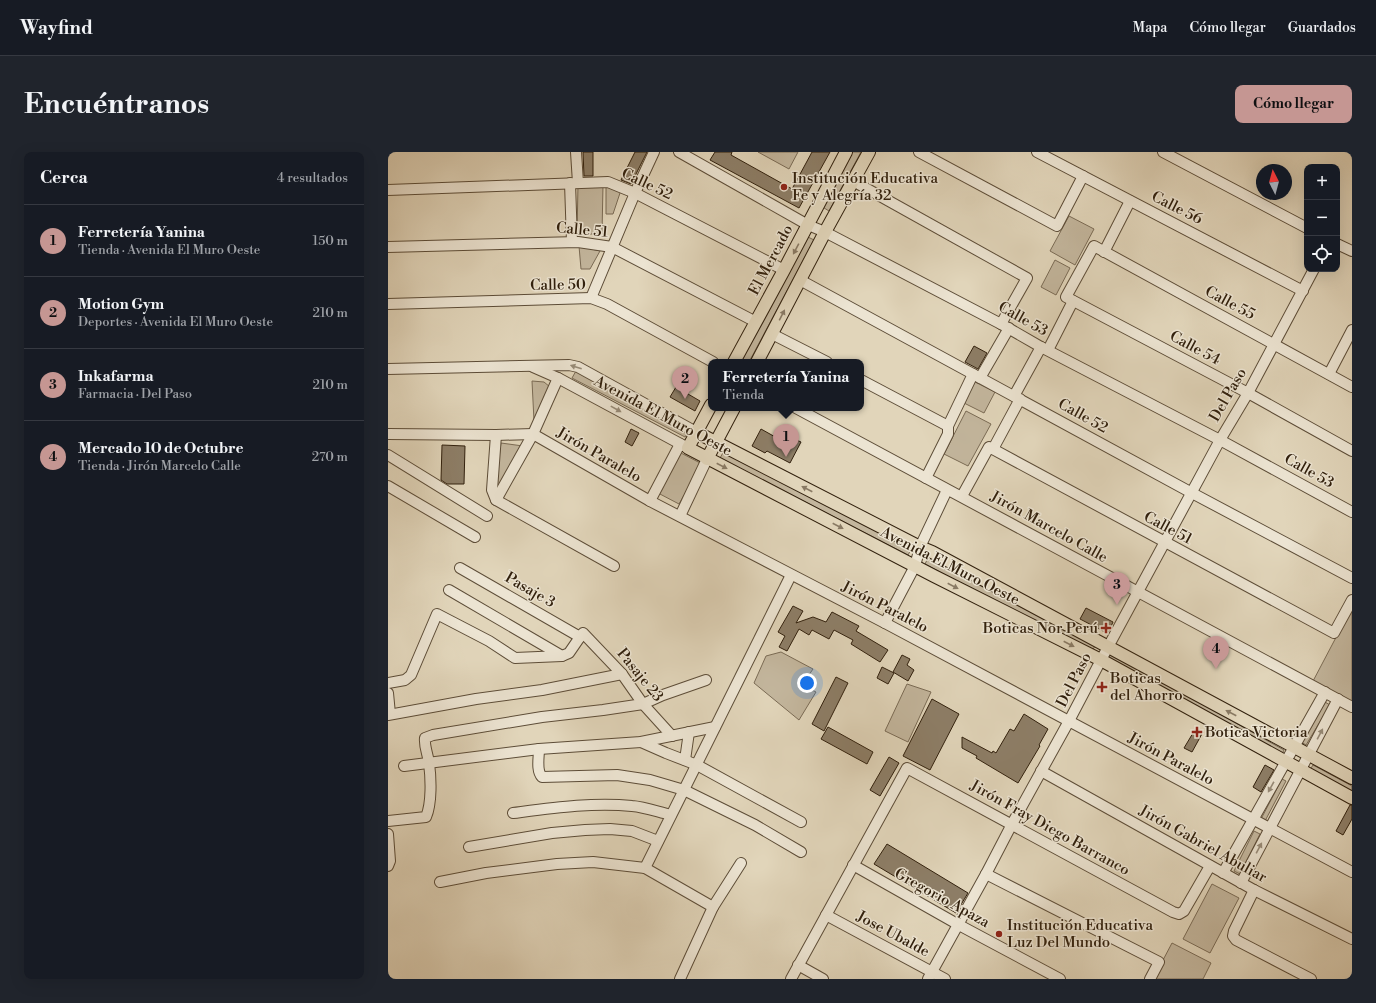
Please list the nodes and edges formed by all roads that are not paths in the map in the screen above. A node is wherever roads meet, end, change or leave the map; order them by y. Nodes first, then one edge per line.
1 (576, 152) edge
2 (654, 152) edge
3 (679, 152) edge
4 (846, 152) edge
5 (869, 152) edge
6 (919, 152) edge
7 (1037, 152) edge
8 (1163, 152) edge
9 (1083, 176) junction
10 (853, 181) junction
11 (574, 183) junction
12 (388, 190) edge
13 (635, 193) junction
14 (1130, 201) junction
15 (808, 225) junction
16 (1304, 226) edge
17 (825, 232) junction
18 (572, 242) junction
19 (1340, 245) edge
20 (388, 247) edge
21 (612, 247) junction
22 (1352, 251) edge
23 (1104, 252) junction
24 (784, 270) junction
25 (1312, 272) edge
26 (800, 280) junction
27 (1303, 291) junction
28 (591, 298) junction
29 (1070, 299) junction
30 (388, 304) edge
31 (756, 322) junction
32 (1005, 326) junction
33 (1352, 330) edge
34 (772, 334) junction
35 (1349, 343) edge
36 (1274, 344) junction
37 (1044, 348) junction
38 (708, 359) edge
39 (736, 359) edge
40 (759, 359) edge
41 (821, 359) edge
42 (531, 366) junction
43 (388, 369) edge
44 (1329, 374) junction
45 (977, 376) junction
46 (558, 378) junction
47 (864, 382) edge
48 (1352, 387) edge
49 (1248, 393) junction
50 (1017, 398) junction
51 (708, 410) edge
52 (732, 411) edge
53 (802, 411) edge
54 (948, 426) junction
55 (696, 432) junction
56 (388, 434) edge
57 (533, 434) junction
58 (496, 435) junction
59 (1220, 440) junction
60 (716, 442) junction
61 (684, 446) junction
62 (991, 448) junction
63 (1352, 451) edge
64 (388, 455) edge
65 (707, 459) junction
66 (926, 478) junction
67 (388, 486) edge
68 (947, 490) junction
69 (1192, 492) junction
70 (962, 496) junction
71 (496, 500) junction
72 (650, 501) junction
73 (1352, 512) edge
74 (487, 516) dead end
75 (680, 516) junction
76 (475, 538) dead end
77 (1165, 543) junction
78 (920, 547) junction
79 (614, 566) dead end
80 (915, 566) junction
81 (460, 568) dead end
82 (791, 575) junction
83 (1352, 578) edge
84 (449, 590) dead end
85 (1138, 592) junction
86 (1352, 600) edge
87 (885, 623) junction
88 (582, 635) junction
89 (1108, 646) junction
90 (562, 656) junction
91 (1101, 660) junction
92 (622, 674) junction
93 (706, 680) dead end
94 (388, 683) edge
95 (1324, 692) junction
96 (388, 693) edge
97 (1338, 699) junction
98 (644, 704) junction
99 (1352, 706) edge
100 (389, 715) edge
101 (1069, 722) junction
102 (715, 727) junction
103 (689, 732) junction
104 (672, 736) junction
105 (641, 742) junction
106 (1294, 747) junction
107 (539, 749) junction
108 (1309, 755) junction
109 (685, 760) junction
110 (1285, 762) junction
111 (429, 763) junction
112 (697, 765) junction
113 (404, 766) dead end
114 (1301, 770) junction
115 (1041, 771) junction
116 (1352, 778) edge
117 (684, 790) junction
118 (1352, 798) edge
119 (513, 813) dead end
120 (671, 815) junction
121 (1253, 820) junction
122 (388, 821) edge
123 (801, 822) dead end
124 (1012, 824) junction
125 (1270, 829) junction
126 (388, 834) edge
127 (658, 841) junction
128 (469, 847) dead end
129 (801, 852) dead end
130 (741, 863) dead end
131 (853, 865) junction
132 (388, 866) edge
133 (1210, 866) junction
134 (645, 868) junction
135 (1352, 872) edge
136 (1223, 873) junction
137 (986, 874) junction
138 (440, 882) dead end
139 (1241, 883) junction
140 (1254, 890) junction
141 (713, 907) junction
142 (826, 915) junction
143 (959, 925) junction
144 (1352, 939) edge
145 (798, 965) junction
146 (930, 976) edge
147 (680, 979) edge
148 (791, 979) edge
149 (823, 979) edge
150 (945, 979) edge
151 (1060, 979) edge
152 (1150, 979) edge
153 (1311, 979) edge

1 - 11 street
2 - 13 street
3 - 15 street, Calle 53
4 - 15 main road, El Mercado
5 - 10 main road
6 - 9 street
7 - 9 street, Calle 56
8 - 16 street
9 - 14 street, Calle 56
10 - 17 main road
10 - 32 street
11 - 12 street, Calle 52
11 - 13 street, Calle 52
11 - 18 street
13 - 21 street
13 - 24 street, Calle 52
14 - 23 street
14 - 27 street, Calle 56
15 - 17 street, Calle 53
15 -> 24 main road, El Mercado
17 - 26 main road
17 - 32 street, Calle 53
18 - 20 street, Calle 51
18 - 21 street, Calle 51
19 - 22 street
21 - 28 street
21 - 31 street, Calle 51
23 - 29 street, Calle 55
23 - 36 street, Calle 55
24 - 31 main road, El Mercado
25 - 27 street, Del Paso
34 -> 26 main road
26 - 45 street, Calle 52
27 - 36 street, Del Paso
28 - 30 street, Calle 50
28 - 38 street, Calle 50
29 - 37 street
29 - 49 street, Calle 54
31 - 39 main road, El Mercado
32 - 37 street, Calle 53
32 - 45 street
33 - 35 street
34 - 40 main road
34 - 41 street
35 - 44 street
36 - 44 street, Calle 55
36 - 49 street, Del Paso
37 - 50 street
37 - 59 street, Calle 53
42 - 43 street, Avenida El Muro Oeste
42 - 46 street, Avenida El Muro Oeste
55 -> 42 street, Avenida El Muro Oeste
44 - 48 street, Calle 55
45 - 50 street, Calle 52
45 - 54 street
46 - 57 street
46 -> 61 street, Avenida El Muro Oeste
47 - 54 street
49 - 59 street, Del Paso
49 - 63 street, Calle 54
50 - 62 street
50 - 69 street, Calle 52
51 - 55 main road
52 - 60 main road
53 - 66 street, Jirón Marcelo Calle
54 - 66 street
55 - 60 main road, Avenida El Muro Oeste
55 - 61 main road
56 - 58 street, Jirón Paralelo
57 - 58 street, Jirón Paralelo
57 - 71 street
57 - 72 street, Jirón Paralelo
58 - 71 street
59 - 69 street, Del Paso
59 - 73 street, Calle 53
60 - 65 main road
78 -> 60 main road, Avenida El Muro Oeste
61 - 65 main road, Avenida El Muro Oeste
61 - 72 street
62 - 70 street
62 - 77 street, Calle 51
64 - 74 street
65 - 75 street
65 -> 80 main road, Avenida El Muro Oeste
66 - 68 street, Jirón Marcelo Calle
67 - 76 street
68 - 70 street, Jirón Marcelo Calle
68 - 78 street
69 - 77 street, Del Paso
69 - 83 street, Calle 52
70 - 85 street, Jirón Marcelo Calle
71 - 79 street
72 - 75 street, Jirón Paralelo
75 - 82 street, Jirón Paralelo
77 - 85 street, Del Paso
77 - 86 street, Calle 51
78 - 80 street
78 - 89 main road, Avenida El Muro Oeste
80 - 87 street
80 -> 91 main road, Avenida El Muro Oeste
81 - 88 street, Pasaje 3
82 - 87 street, Jirón Paralelo
82 - 102 street
84 - 90 street
85 - 89 street, Del Paso
85 - 95 street, Jirón Marcelo Calle
87 - 101 street, Jirón Paralelo
88 - 90 street
88 - 92 street, Pasaje 23
89 - 91 street, Del Paso
106 -> 89 main road, Avenida El Muro Oeste
90 - 94 street
91 - 101 street, Del Paso
91 - 110 main road, Avenida El Muro Oeste
92 - 98 street, Pasaje 23
92 - 100 street
93 - 98 street
95 - 97 street, Jirón Marcelo Calle
95 - 106 street
96 - 100 street
97 - 99 street, Jirón Marcelo Calle
108 -> 97 street
98 - 104 street, Pasaje 23
98 - 111 street
101 - 115 street, Del Paso
101 - 121 street, Jirón Paralelo
102 - 103 street
102 - 112 street
103 - 104 street
103 - 109 street
104 - 105 street
105 - 107 street
105 - 109 street
106 - 108 main road, Avenida El Muro Oeste
106 - 110 street
107 - 111 street
107 - 117 street
108 - 114 street
108 - 116 main road, Avenida El Muro Oeste
109 - 112 street
110 - 114 main road, Avenida El Muro Oeste
110 -> 121 street
111 - 113 street
111 - 122 street
112 - 117 street
112 - 123 street
114 - 118 main road, Avenida El Muro Oeste
114 - 125 street
115 - 124 street, Del Paso
115 - 133 street, Jirón Gabriel Abuliar
117 - 120 street
117 - 129 street
119 - 120 street
120 - 127 street
121 - 125 street, Jirón Paralelo
121 - 136 street
124 - 131 street, Jirón Fray Diego Barranco
124 - 133 street, Jirón Fray Diego Barranco
124 - 137 street, Del Paso
125 - 135 street, Jirón Paralelo
139 -> 125 street
126 - 132 street
127 - 128 street
127 - 134 street
130 - 141 street
131 - 142 street
131 - 143 street, Gregorio Apaza
133 - 136 street, Jirón Gabriel Abuliar
134 - 138 street
134 - 141 street
136 - 139 street, Jirón Gabriel Abuliar
137 - 143 street, Del Paso
137 - 152 street
139 - 140 street, Jirón Gabriel Abuliar
140 - 144 street, Jirón Gabriel Abuliar
140 - 153 street
141 - 147 street
142 - 145 street
142 - 146 street, Jose Ubalde
143 - 146 street, Del Paso
143 - 151 street, Gregorio Apaza
145 - 148 street
145 - 149 street
146 - 150 street, Jose Ubalde

